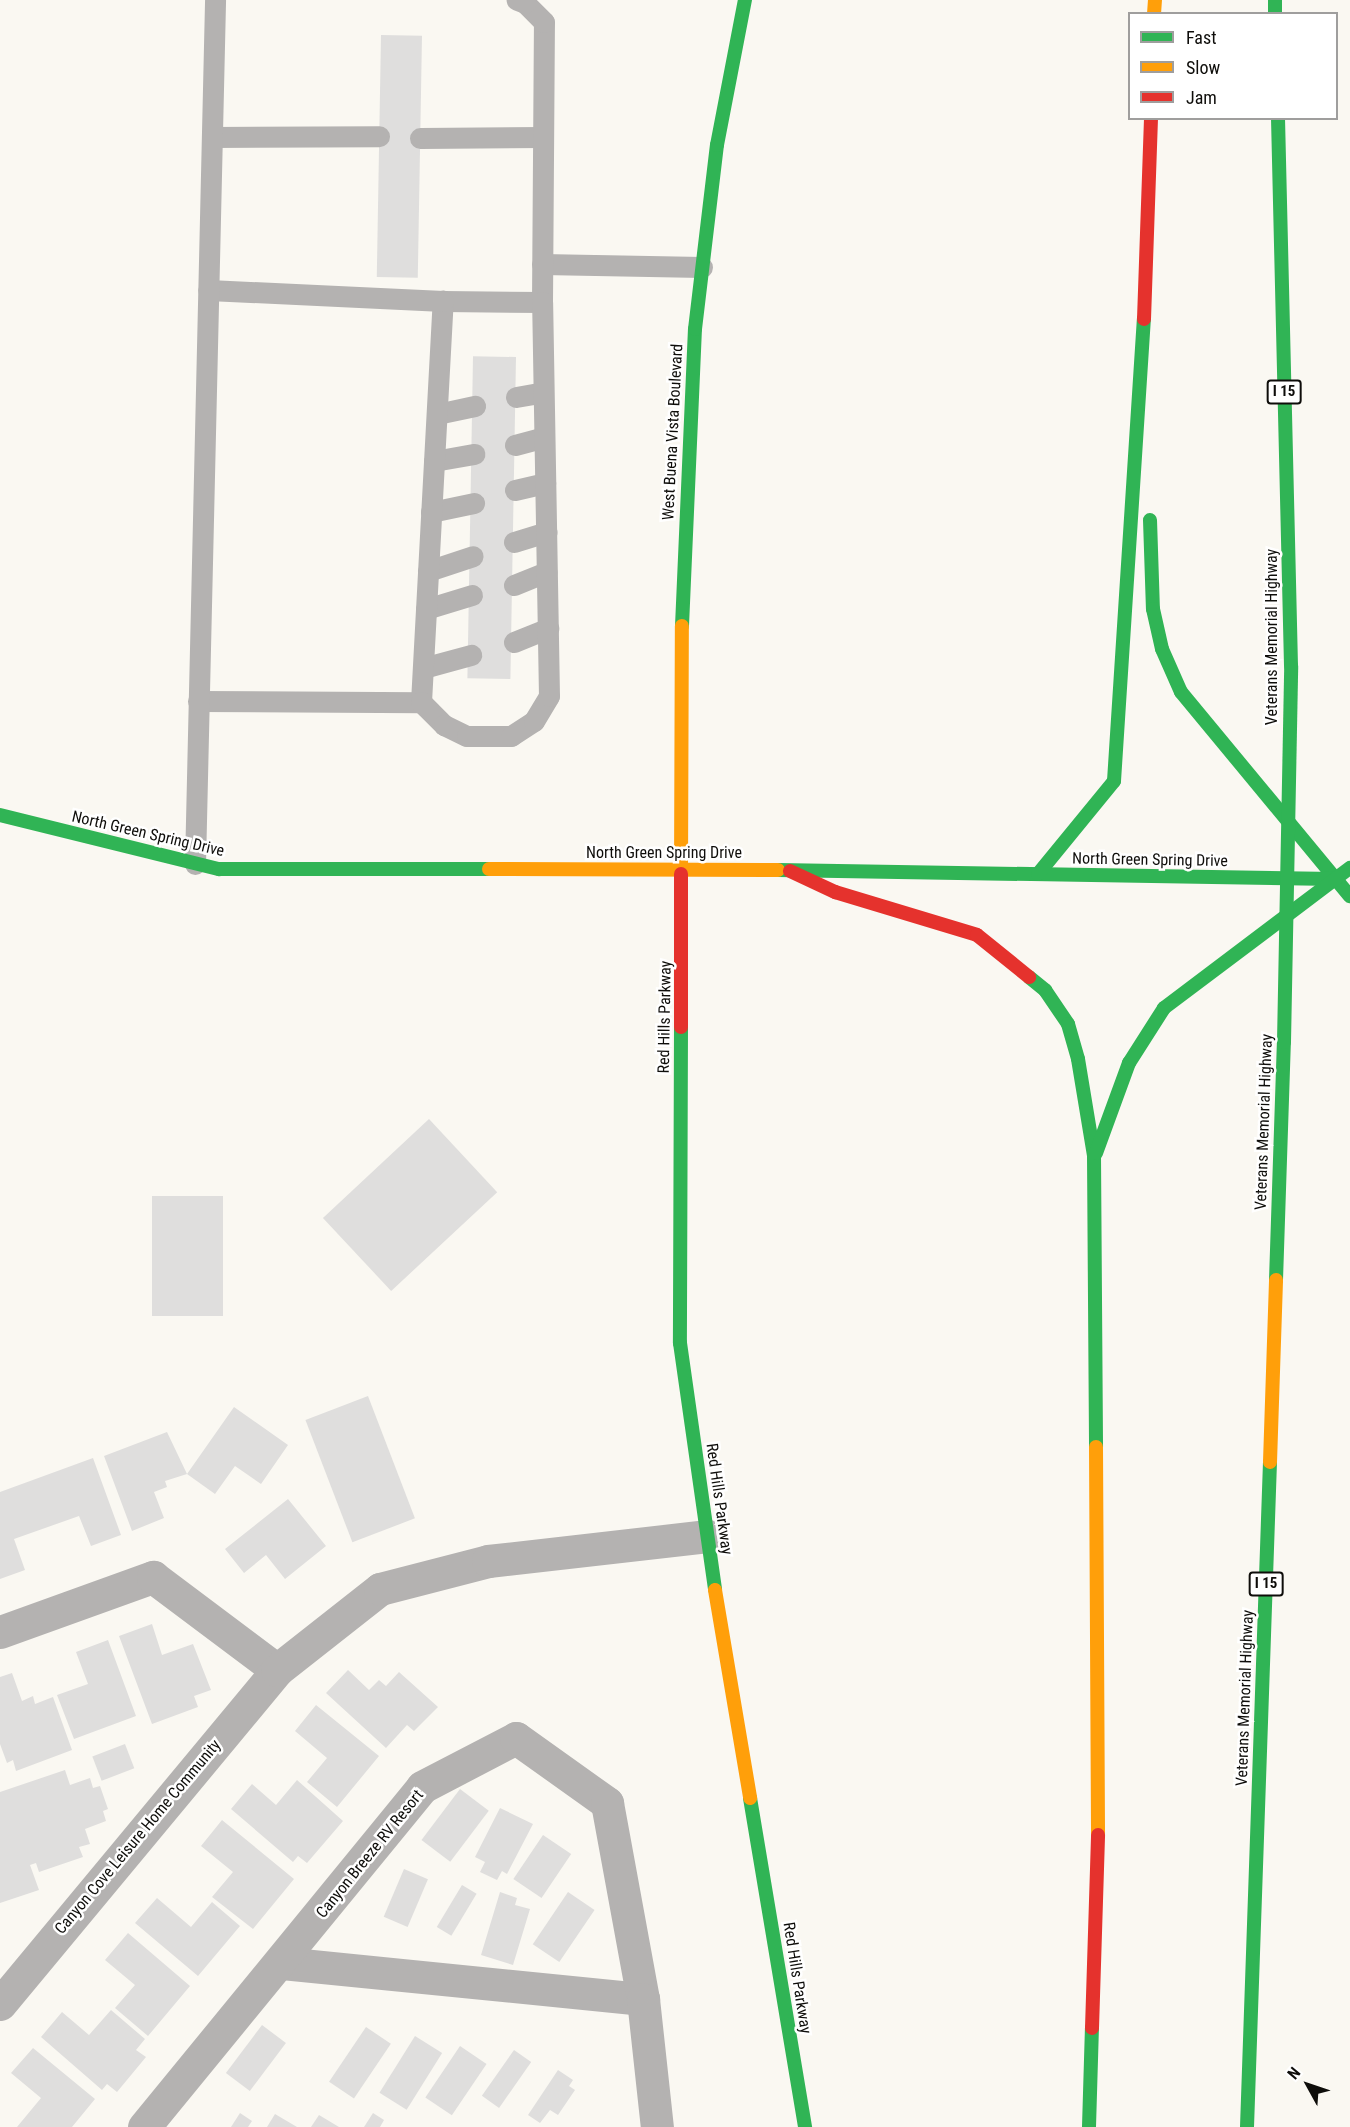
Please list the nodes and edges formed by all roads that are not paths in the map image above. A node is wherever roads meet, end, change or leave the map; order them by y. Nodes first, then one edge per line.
1 (215, 0) edge
2 (517, 0) edge
3 (744, 0) edge
4 (1151, 120) edge
5 (1278, 120) edge
6 (379, 136) dead end
7 (212, 137) junction
8 (543, 137) junction
9 (420, 138) dead end
10 (542, 264) junction
11 (702, 267) junction
12 (208, 290) junction
13 (443, 301) junction
14 (542, 302) junction
15 (1143, 349) junction
16 (543, 392) junction
17 (516, 397) dead end
18 (475, 406) dead end
19 (437, 414) junction
20 (544, 437) junction
21 (516, 445) dead end
22 (474, 454) dead end
23 (434, 461) junction
24 (1148, 479) dead end
25 (545, 483) junction
26 (515, 490) dead end
27 (474, 502) dead end
28 (1149, 502) dead end
29 (431, 512) junction
30 (546, 532) junction
31 (514, 542) dead end
32 (473, 556) dead end
33 (428, 571) junction
34 (547, 573) junction
35 (514, 585) dead end
36 (472, 595) dead end
37 (426, 609) junction
38 (548, 628) junction
39 (513, 642) dead end
40 (471, 655) dead end
41 (423, 668) junction
42 (198, 701) junction
43 (421, 702) junction
44 (0, 814) edge
45 (195, 864) junction
46 (1350, 868) edge
47 (684, 869) junction
48 (790, 871) junction
49 (1038, 874) junction
50 (1335, 879) junction
51 (1350, 896) edge
52 (1095, 1156) junction
53 (708, 1536) junction
54 (0, 1632) edge
55 (277, 1670) junction
56 (282, 1963) junction
57 (643, 1999) junction
58 (0, 2004) edge
59 (144, 2127) edge
60 (657, 2127) edge
61 (805, 2127) edge
62 (1089, 2127) edge
63 (1247, 2127) edge

1 - 7 lane
2 - 8 lane
3 - 11 main road, West Buena Vista Boulevard
4 - 15 main road
5 - 63 main road, Veterans Memorial Highway / I 15, bridge
6 - 7 lane
7 - 12 lane
8 - 9 lane
8 - 10 lane
10 - 11 lane
10 - 14 lane
11 - 47 main road, West Buena Vista Boulevard
12 - 13 lane
12 - 42 lane
13 - 14 lane
13 - 19 lane
14 - 16 lane
15 - 24 main road
15 - 49 main road
16 - 17 lane
16 - 20 lane
18 - 19 lane
19 - 23 lane
20 - 21 lane
20 - 25 lane
22 - 23 lane
23 - 29 lane
25 - 26 lane
25 - 30 lane
27 - 29 lane
28 - 50 main road
29 - 33 lane
30 - 31 lane
30 - 34 lane
32 - 33 lane
33 - 37 lane
34 - 35 lane
34 - 38 lane
36 - 37 lane
37 - 41 lane
38 - 39 lane
38 - 43 lane
40 - 41 lane
41 - 43 lane
42 - 43 lane
42 - 45 lane
44 - 45 main road, North Green Spring Drive
45 - 47 main road, North Green Spring Drive
46 - 50 main road
47 - 48 main road, North Green Spring Drive
47 - 53 main road, Red Hills Parkway
48 - 49 main road, North Green Spring Drive
48 - 52 main road
49 - 50 main road, North Green Spring Drive
50 - 51 main road
50 - 52 main road
52 - 62 main road
53 - 55 street, Canyon Cove Leisure Home Community
53 - 61 main road, Red Hills Parkway
54 - 55 street
55 - 58 street, Canyon Cove Leisure Home Community
56 - 57 street
56 - 57 street, Canyon Breeze RV Resort
56 - 59 street, Canyon Breeze RV Resort
57 - 60 street, Canyon Breeze RV Resort

